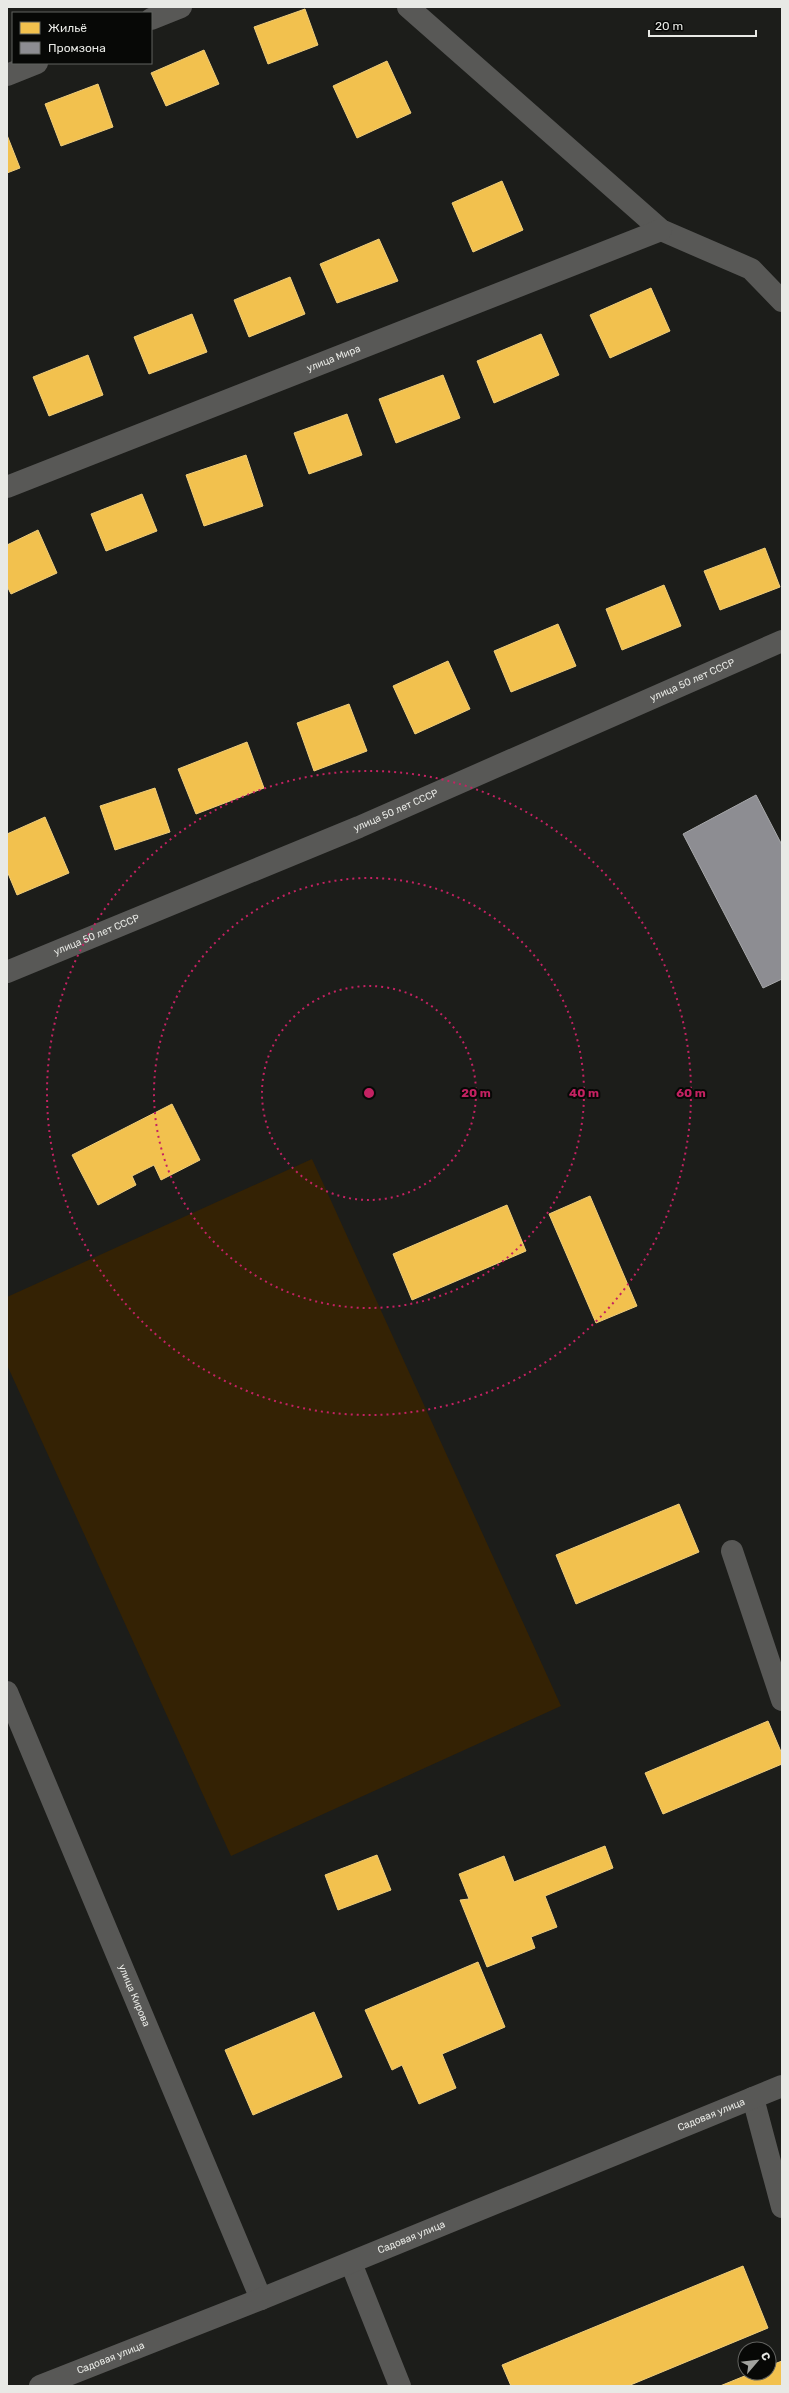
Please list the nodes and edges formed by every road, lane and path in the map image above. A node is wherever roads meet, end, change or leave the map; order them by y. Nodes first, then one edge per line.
1 (181, 7) edge
2 (408, 7) edge
3 (152, 19) edge
4 (34, 64) edge
5 (7, 75) edge
6 (661, 230) junction
7 (782, 301) edge
8 (7, 487) edge
9 (782, 641) edge
10 (7, 972) edge
11 (732, 1551) dead end
12 (7, 1692) edge
13 (782, 1700) edge
14 (15, 1737) edge
15 (782, 2086) edge
16 (753, 2098) junction
17 (782, 2207) edge
18 (351, 2263) junction
19 (262, 2299) junction
20 (40, 2386) edge
21 (400, 2386) edge

1 - 3 street
2 - 6 street
4 - 5 street
6 - 7 street
6 - 8 street, улица Мира
9 - 10 street, улица 50 лет СССР
11 - 13 street
12 - 14 street, улица Кирова
14 - 19 street, улица Кирова
15 - 16 street, Садовая улица
16 - 17 street
16 - 18 street, Садовая улица
18 - 19 street, Садовая улица
18 - 21 street
19 - 20 street, Садовая улица

